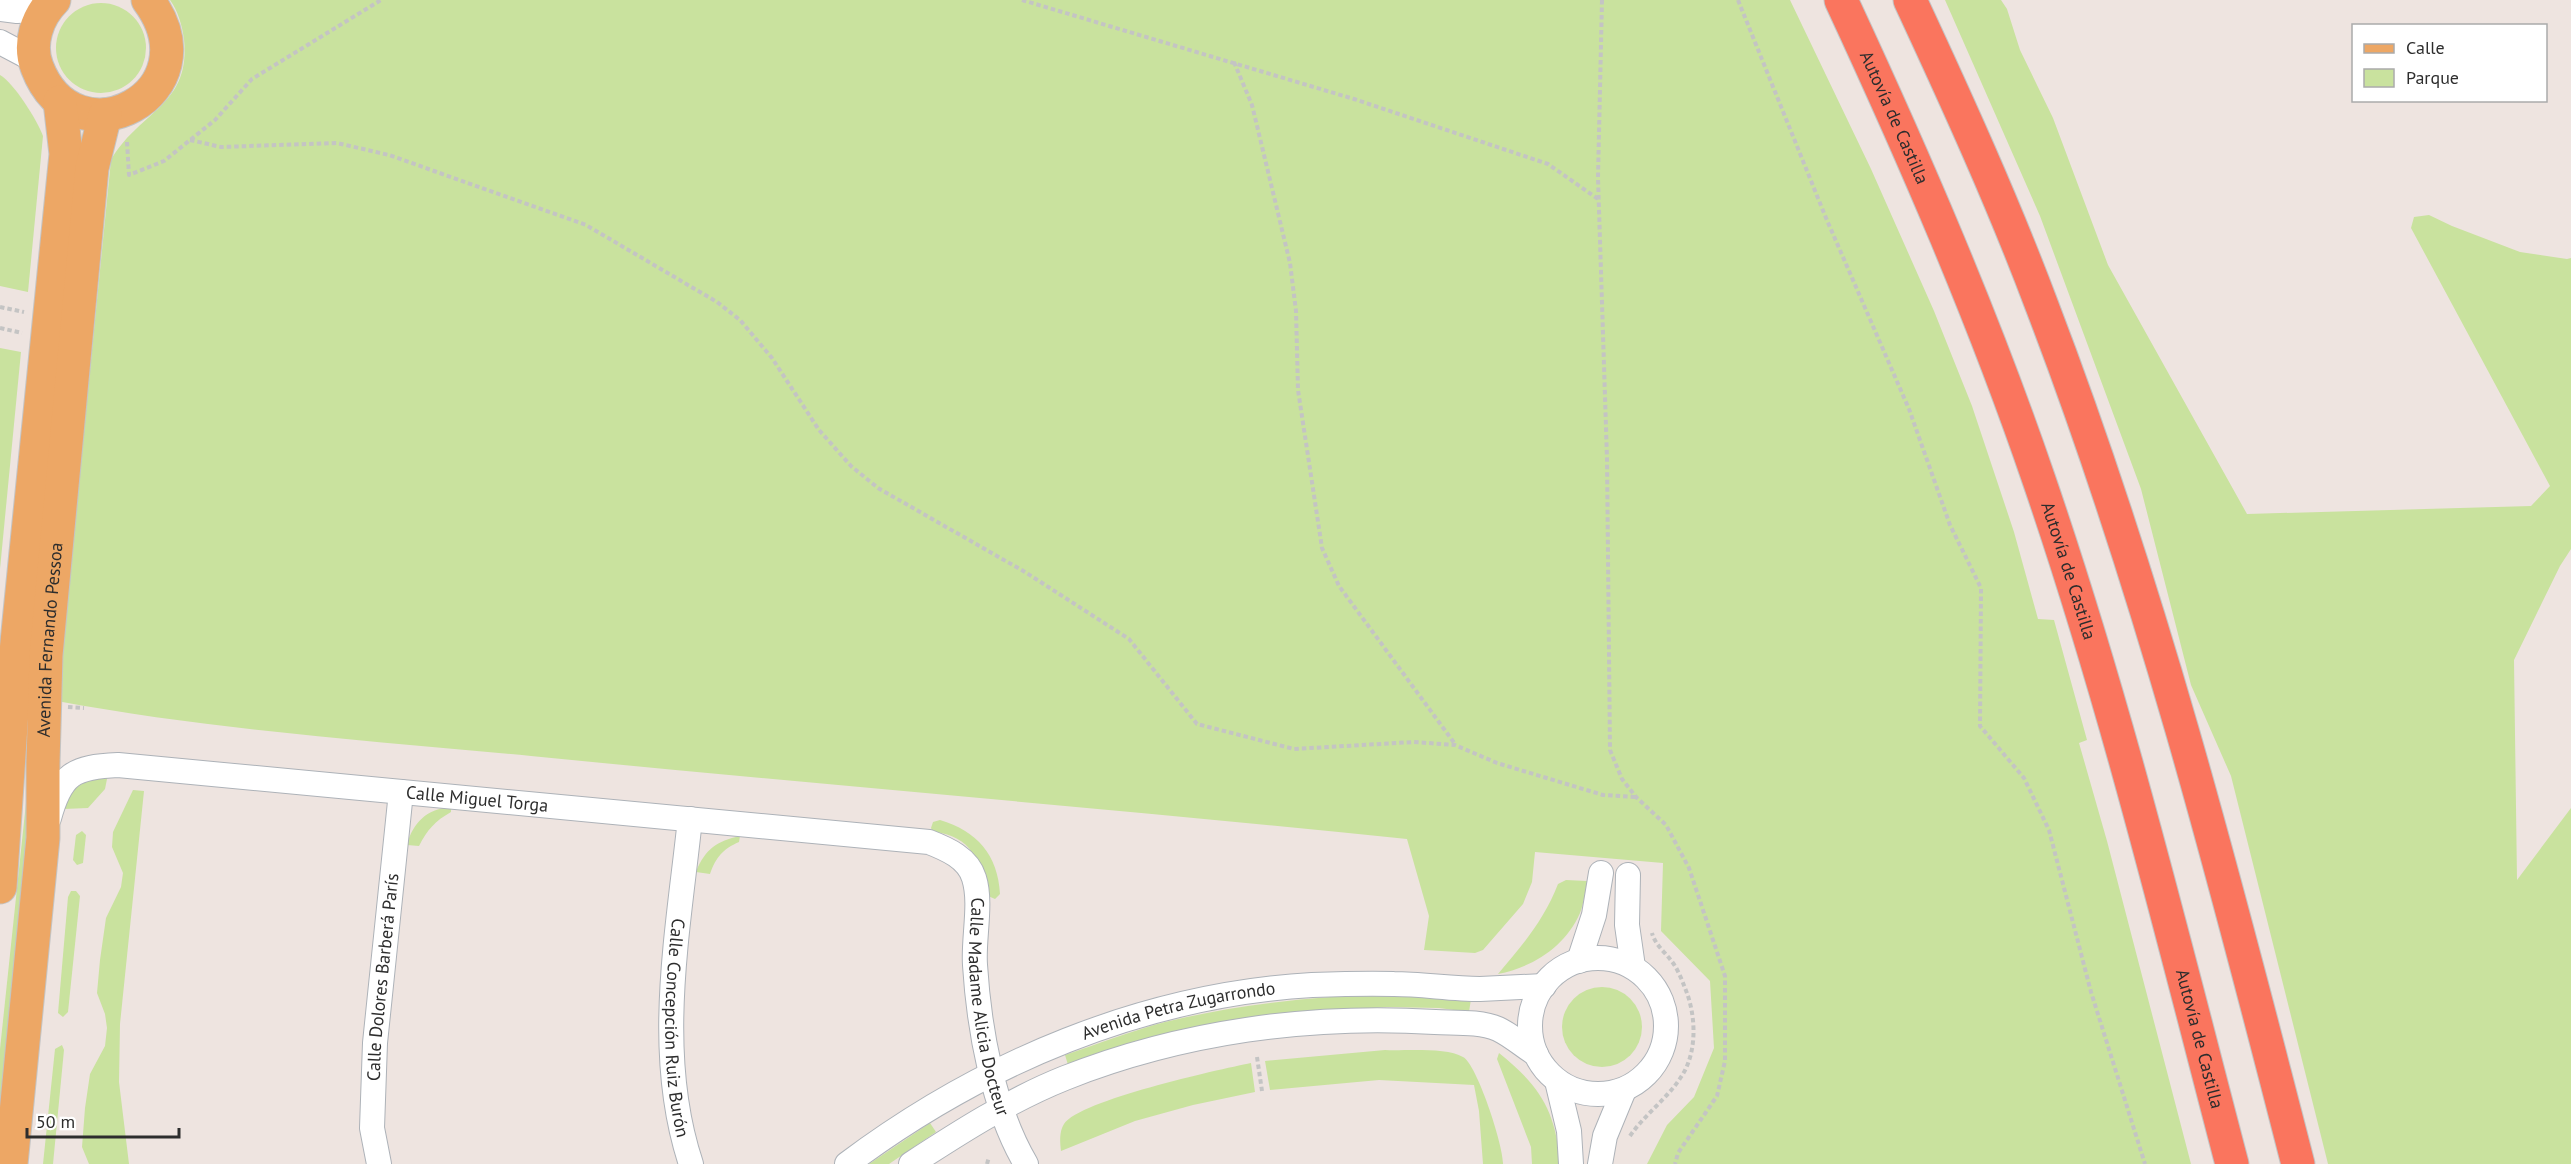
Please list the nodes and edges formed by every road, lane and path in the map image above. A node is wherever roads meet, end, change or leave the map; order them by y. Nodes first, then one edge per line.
1 (148, 0) edge
2 (381, 0) edge
3 (1022, 0) edge
4 (1602, 0) edge
5 (1738, 0) edge
6 (1841, 0) edge
7 (1910, 0) edge
8 (49, 5) edge
9 (0, 9) edge
10 (0, 42) edge
11 (34, 60) junction
12 (1234, 62) junction
13 (60, 102) junction
14 (115, 113) junction
15 (190, 140) junction
16 (1599, 199) junction
17 (0, 307) edge
18 (30, 314) dead end
19 (0, 328) edge
20 (29, 335) dead end
21 (7, 699) edge
22 (1455, 745) junction
23 (401, 792) junction
24 (1636, 797) junction
25 (690, 819) junction
26 (44, 838) junction
27 (952, 852) joint
28 (1601, 873) dead end
29 (1628, 875) dead end
30 (0, 887) edge
31 (1651, 930) dead end
32 (1579, 961) junction
33 (1632, 967) junction
34 (1544, 986) junction
35 (1536, 1054) junction
36 (1257, 1057) dead end
37 (992, 1072) junction
38 (1557, 1082) junction
39 (1624, 1090) junction
40 (1262, 1091) dead end
41 (1000, 1108) junction
42 (1626, 1143) dead end
43 (989, 1157) dead end
44 (11, 1164) edge
45 (379, 1164) edge
46 (691, 1164) edge
47 (847, 1164) edge
48 (911, 1164) edge
49 (987, 1164) edge
50 (1026, 1164) edge
51 (1570, 1164) edge
52 (1600, 1164) edge
53 (1675, 1164) edge
54 (2145, 1164) edge
55 (2232, 1164) edge
56 (2298, 1164) edge

1 - 14 main road
2 - 15 path
3 - 12 path
4 - 16 path
5 - 54 path
6 - 55 highway, Autovía de Castilla
7 - 56 highway
8 - 9 street
8 - 11 main road
10 - 11 street
11 - 13 main road
12 - 16 path
12 - 22 path
13 - 14 main road
13 - 21 main road, Avenida Fernando Pessoa
14 - 15 path
14 - 26 main road, Avenida Fernando Pessoa
15 - 22 path
16 - 24 path
17 - 18 path
19 - 20 path
21 - 30 main road, Avenida Fernando Pessoa
22 - 24 path
23 - 25 street, Calle Miguel Torga
23 - 26 street, Calle Miguel Torga
23 - 45 street, Calle Dolores Barberá París
24 - 53 path
25 - 27 street, Calle Miguel Torga
25 - 46 street, Calle Concepción Ruiz Burón
26 - 44 main road, Avenida Fernando Pessoa
27 - 37 street, Calle Madame Alicia Docteur
28 - 32 street
29 - 33 street
31 - 42 path
32 - 33 street
32 - 34 street
33 - 39 street
34 - 35 street
34 - 37 street, Avenida Petra Zugarrondo
35 - 38 street
35 - 41 street, Avenida Petra Zugarrondo
36 - 40 path
37 - 41 street, Calle Madame Alicia Docteur
37 - 47 street, Avenida Petra Zugarrondo
38 - 39 street
38 - 51 street
39 - 52 street
41 - 48 street, Avenida Petra Zugarrondo
41 - 50 street, Calle Madame Alicia Docteur
43 - 49 path

